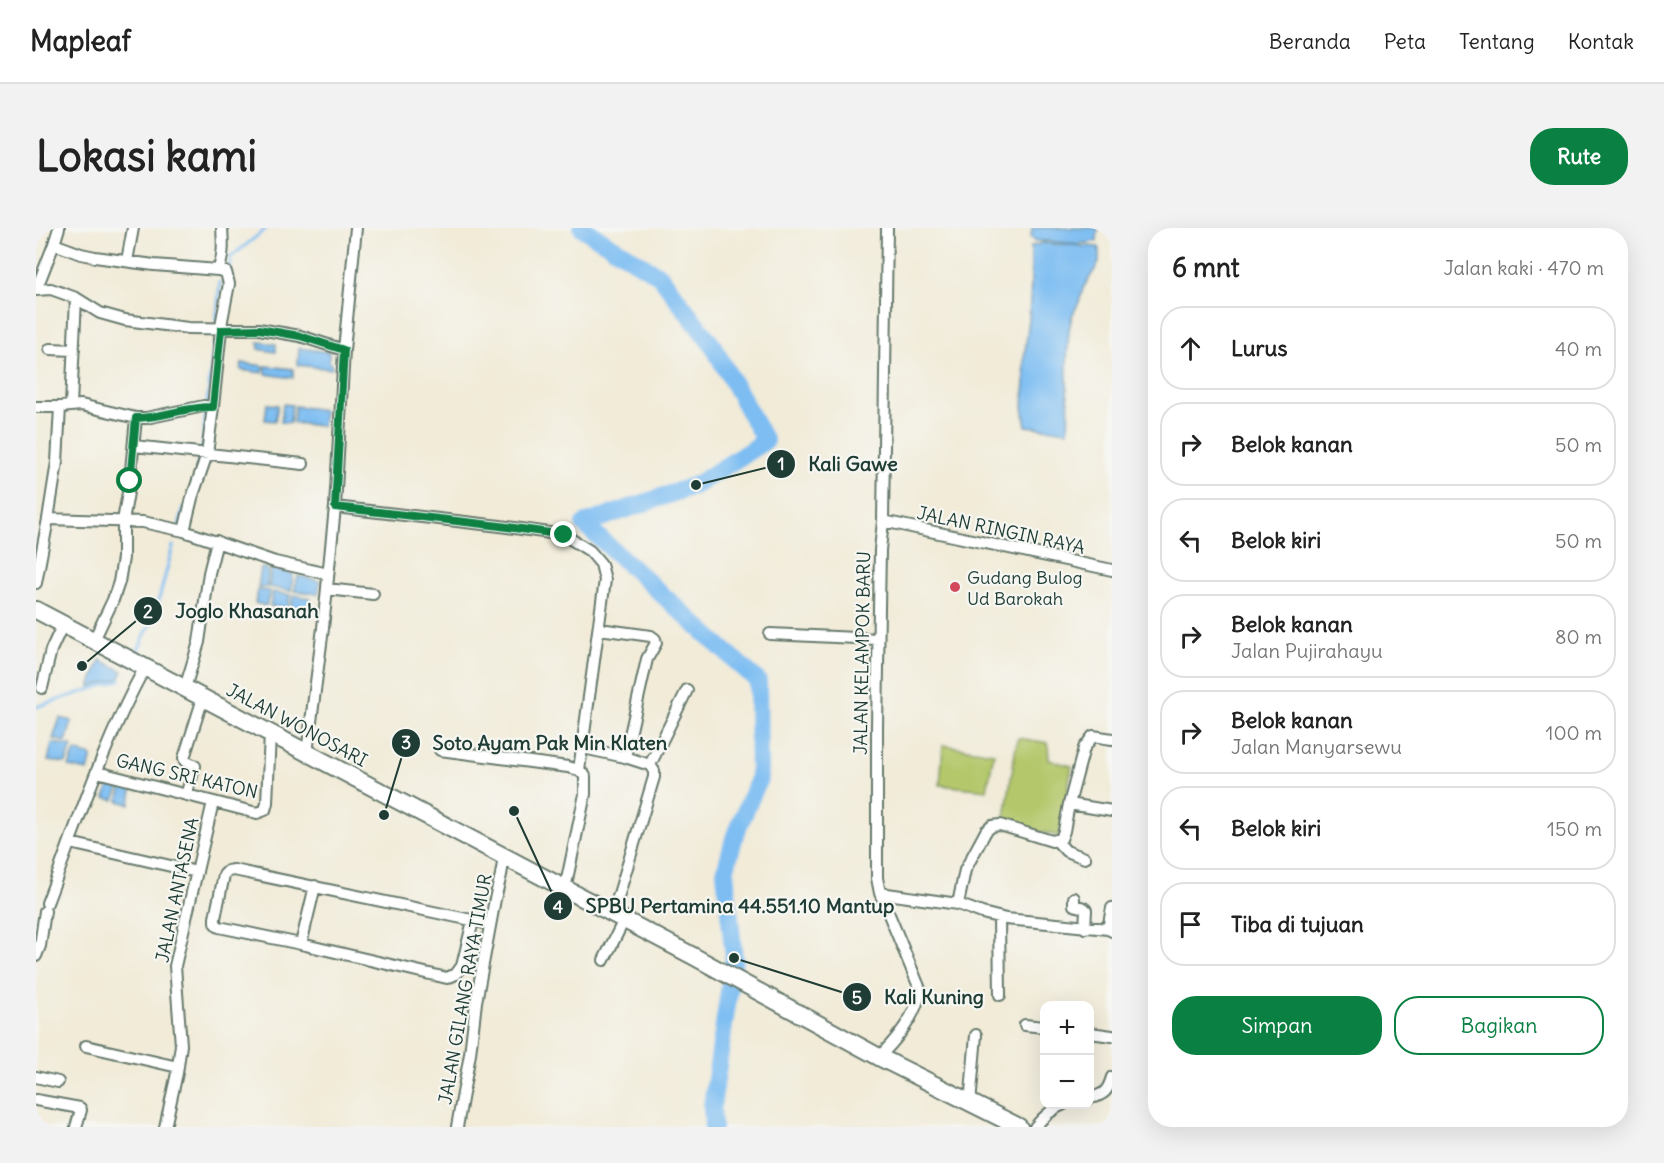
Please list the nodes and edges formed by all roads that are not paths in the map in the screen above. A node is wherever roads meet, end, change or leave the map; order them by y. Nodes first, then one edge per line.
1 (59, 228) edge
2 (133, 228) edge
3 (222, 228) edge
4 (356, 228) edge
5 (887, 228) edge
6 (54, 244) junction
7 (127, 261) junction
8 (218, 270) junction
9 (36, 290) edge
10 (76, 298) junction
11 (221, 330) junction
12 (50, 349) dead end
13 (74, 350) junction
14 (344, 350) junction
15 (65, 406) junction
16 (36, 407) edge
17 (209, 407) junction
18 (136, 418) junction
19 (134, 446) junction
20 (207, 454) junction
21 (303, 464) dead end
22 (335, 507) junction
23 (48, 519) junction
24 (123, 521) junction
25 (883, 521) junction
26 (179, 530) junction
27 (40, 539) edge
28 (217, 541) junction
29 (1112, 570) edge
30 (328, 574) junction
31 (36, 583) edge
32 (327, 589) junction
33 (373, 594) dead end
34 (36, 610) edge
35 (63, 624) junction
36 (599, 629) junction
37 (770, 634) dead end
38 (878, 639) junction
39 (94, 640) junction
40 (145, 667) junction
41 (42, 688) dead end
42 (185, 688) junction
43 (687, 690) dead end
44 (203, 698) junction
45 (270, 733) junction
46 (1112, 740) edge
47 (583, 748) junction
48 (440, 750) dead end
49 (307, 753) junction
50 (625, 758) junction
51 (650, 765) junction
52 (579, 770) junction
53 (97, 772) junction
54 (186, 795) junction
55 (213, 802) junction
56 (1069, 804) junction
57 (1112, 811) edge
58 (1056, 840) junction
59 (70, 843) junction
60 (504, 857) junction
61 (1085, 858) dead end
62 (197, 872) junction
63 (315, 886) junction
64 (565, 889) junction
65 (880, 893) junction
66 (1074, 898) dead end
67 (958, 904) junction
68 (1112, 908) edge
69 (618, 917) junction
70 (999, 917) junction
71 (473, 921) junction
72 (490, 925) junction
73 (1085, 928) junction
74 (1110, 930) edge
75 (302, 944) junction
76 (36, 956) edge
77 (604, 960) dead end
78 (1000, 995) dead end
79 (1025, 1025) dead end
80 (1040, 1027) edge
81 (1094, 1034) edge
82 (976, 1035) dead end
83 (1112, 1036) edge
84 (86, 1046) dead end
85 (879, 1057) junction
86 (178, 1067) junction
87 (36, 1077) edge
88 (1112, 1077) edge
89 (58, 1082) dead end
90 (1094, 1097) edge
91 (36, 1100) edge
92 (970, 1104) junction
93 (1054, 1109) edge
94 (76, 1127) edge
95 (165, 1127) edge
96 (457, 1127) edge
97 (1018, 1127) edge
98 (1035, 1127) edge

1 - 6 street
2 - 7 street
3 - 8 street
4 - 14 street
5 - 25 street, JALAN KELAMPOK BARU
6 - 7 street
6 - 9 street
7 - 8 street
8 - 11 street
9 - 10 street
10 - 11 street
10 - 13 street
11 - 14 street
11 - 17 street
12 - 13 street
13 - 15 street
14 - 22 street
15 - 16 street
15 - 18 street
15 - 23 street
17 - 18 street
17 - 20 street
18 - 19 street
19 - 20 street
19 - 24 street
20 - 21 street
20 - 26 street
22 - 30 street
22 - 36 street
23 - 24 street
23 - 27 street
24 - 26 street
24 - 39 street
25 - 29 street, JALAN RINGIN RAYA
25 - 38 street, JALAN KELAMPOK BARU
26 - 28 street
27 - 31 street
28 - 30 street
28 - 42 street
30 - 32 street
32 - 33 street
32 - 49 street
34 - 35 highway, JALAN WONOSARI
35 - 39 highway, JALAN WONOSARI
35 - 41 street
36 - 47 street
36 - 50 street
37 - 38 street
38 - 65 street, JALAN KELAMPOK BARU
39 - 40 highway, JALAN WONOSARI
40 - 42 highway, JALAN WONOSARI
40 - 53 street
42 - 44 highway, JALAN WONOSARI
43 - 51 street
44 - 45 highway, JALAN WONOSARI
44 - 54 street
45 - 49 highway, JALAN WONOSARI
45 - 55 street, GANG SRI KATON
46 - 56 street
47 - 50 street
47 - 52 street
48 - 52 street
49 - 60 highway, JALAN WONOSARI
50 - 51 street
51 - 69 street
52 - 64 street
53 - 54 street, GANG SRI KATON
53 - 59 street
54 - 55 street, GANG SRI KATON
55 - 62 street, JALAN ANTASENA
56 - 57 street
56 - 58 street
58 - 61 street
58 - 67 street
59 - 62 street
59 - 76 street
60 - 64 highway, JALAN WONOSARI
60 - 72 street, JALAN GILANG RAYA TIMUR
62 - 86 street, JALAN ANTASENA
63 - 71 street
63 - 75 street
63 - 75 street
64 - 69 highway, JALAN WONOSARI
65 - 67 street
65 - 85 street, JALAN KELAMPOK BARU
66 - 73 street
67 - 70 street
68 - 74 street
69 - 77 street
69 - 85 highway, JALAN WONOSARI
70 - 73 street
70 - 78 street
71 - 72 street
71 - 75 street
72 - 96 street, JALAN GILANG RAYA TIMUR
73 - 74 street
79 - 80 street
81 - 83 street
82 - 92 street
84 - 86 street
85 - 92 highway, JALAN WONOSARI
86 - 95 street, JALAN ANTASENA
87 - 89 street
88 - 90 street
91 - 94 street
92 - 97 highway, JALAN WONOSARI
93 - 98 street

